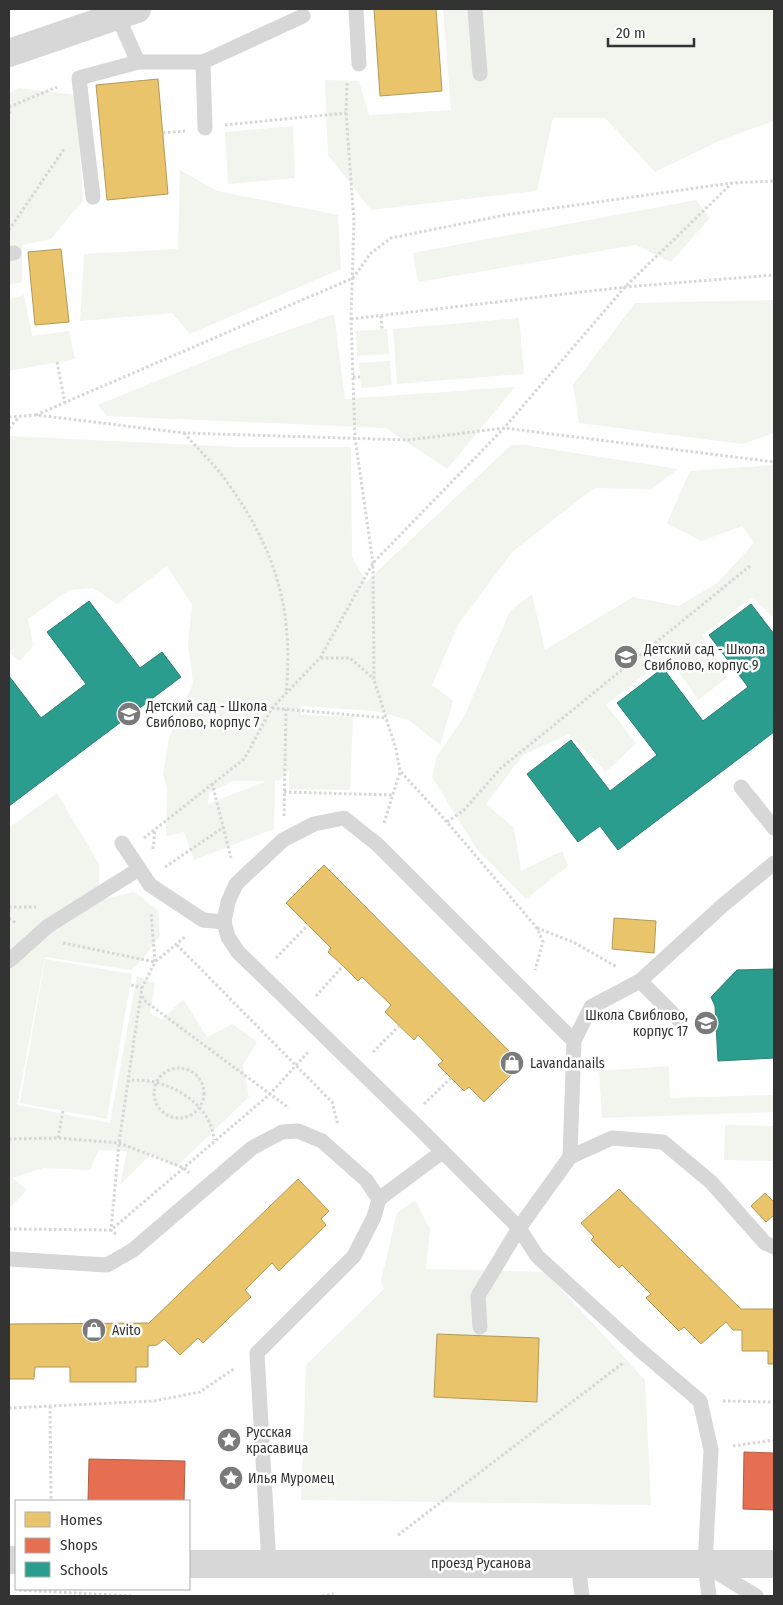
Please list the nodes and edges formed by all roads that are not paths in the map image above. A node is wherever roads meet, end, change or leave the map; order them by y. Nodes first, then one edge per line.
1 (356, 9) edge
2 (475, 9) edge
3 (128, 13) edge
4 (303, 16) dead end
5 (9, 53) edge
6 (138, 62) junction
7 (203, 62) junction
8 (359, 64) dead end
9 (480, 74) dead end
10 (205, 128) road end
11 (93, 198) dead end
12 (741, 787) dead end
13 (774, 828) edge
14 (125, 847) road end
15 (774, 863) edge
16 (139, 869) junction
17 (224, 922) junction
18 (9, 961) edge
19 (640, 981) junction
20 (680, 1021) dead end
21 (574, 1041) junction
22 (442, 1152) junction
23 (570, 1157) junction
24 (379, 1200) junction
25 (519, 1228) junction
26 (774, 1247) edge
27 (9, 1260) edge
28 (480, 1327) dead end
29 (578, 1563) junction
30 (190, 1564) edge
31 (774, 1564) edge
32 (270, 1565) junction
33 (705, 1565) junction
34 (582, 1596) edge
35 (709, 1596) edge
36 (756, 1596) edge

1 - 8 lane
2 - 9 lane
3 - 5 street
3 - 6 lane
4 - 7 lane
6 - 7 lane
6 - 11 lane
7 - 10 lane
12 - 13 lane
14 - 16 lane
15 - 19 lane
16 - 17 lane
16 - 18 lane
17 - 21 lane
17 - 22 lane
19 - 20 lane
19 - 21 lane
21 - 23 lane
22 - 24 lane
22 - 25 lane
23 - 25 lane
23 - 26 lane
24 - 27 lane
24 - 32 lane
25 - 28 lane
25 - 33 lane
29 - 32 street, проезд Русанова
29 - 33 street, проезд Русанова
29 - 34 lane
30 - 32 street, проезд Русанова
31 - 33 street, проезд Русанова
33 - 35 lane
33 - 36 lane

